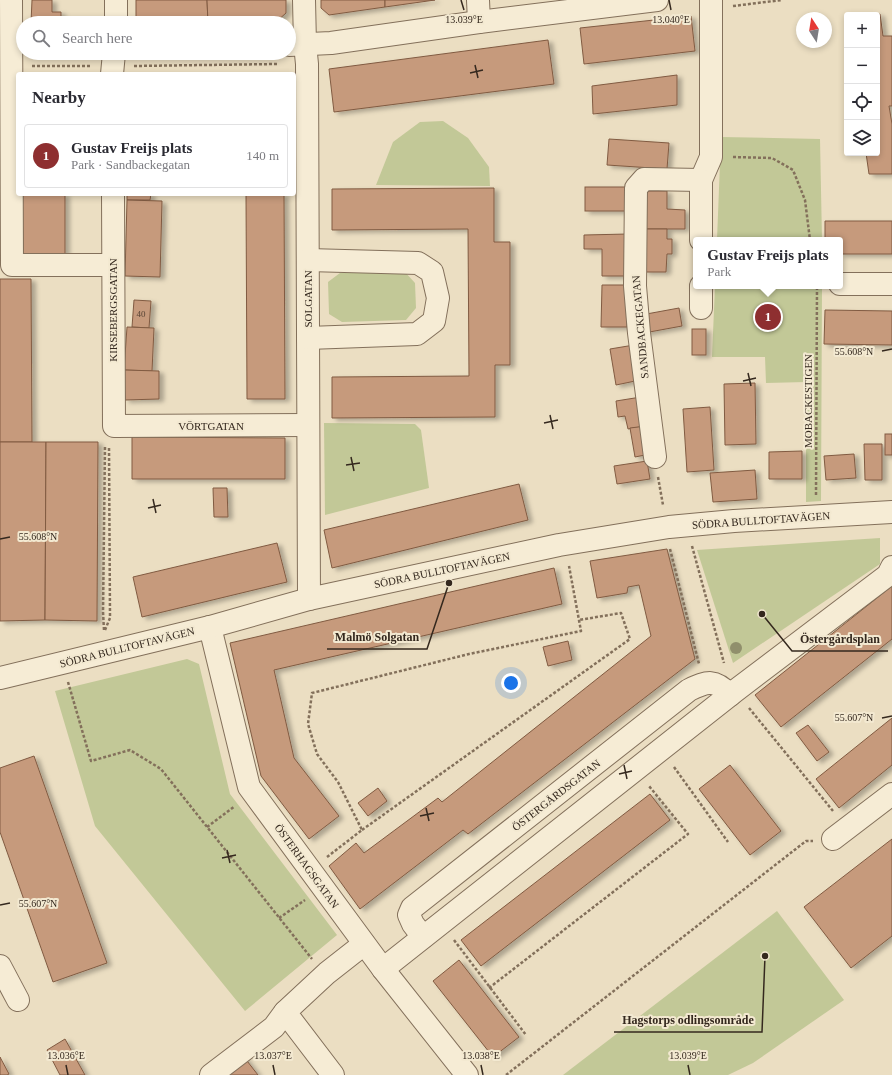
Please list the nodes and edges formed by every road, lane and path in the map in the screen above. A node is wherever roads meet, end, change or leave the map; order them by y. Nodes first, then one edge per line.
1 (11, 0) edge
2 (116, 0) edge
3 (304, 0) edge
4 (478, 0) edge
5 (657, 0) edge
6 (782, 0) edge
7 (711, 4) edge
8 (116, 16) edge
9 (479, 22) junction
10 (300, 51) edge
11 (11, 53) edge
12 (76, 60) edge
13 (171, 60) edge
14 (113, 64) edge
15 (711, 157) junction
16 (701, 180) junction
17 (113, 196) edge
18 (701, 237) edge
19 (810, 237) edge
20 (6, 238) edge
21 (308, 260) junction
22 (113, 265) junction
23 (843, 284) edge
24 (892, 284) edge
25 (701, 289) edge
26 (817, 289) edge
27 (701, 308) dead end
28 (308, 338) junction
29 (308, 425) junction
30 (109, 437) junction
31 (655, 456) joint
32 (663, 509) dead end
33 (892, 512) edge
34 (816, 516) junction
35 (690, 541) dead end
36 (668, 543) dead end
37 (564, 556) junction
38 (892, 567) edge
39 (309, 599) junction
40 (579, 620) junction
41 (210, 627) junction
42 (724, 663) dead end
43 (699, 665) dead end
44 (0, 678) edge
45 (67, 678) dead end
46 (733, 693) junction
47 (670, 761) dead end
48 (645, 781) dead end
49 (892, 794) edge
50 (238, 804) dead end
51 (207, 827) junction
52 (362, 830) junction
53 (840, 834) junction
54 (728, 842) dead end
55 (309, 870) junction
56 (310, 896) dead end
57 (279, 918) junction
58 (423, 937) junction
59 (453, 940) dead end
60 (364, 944) junction
61 (312, 959) dead end
62 (0, 966) edge
63 (383, 969) junction
64 (489, 988) junction
65 (18, 1000) dead end
66 (285, 1012) junction
67 (526, 1035) dead end
68 (211, 1075) edge
69 (333, 1075) edge
70 (467, 1075) edge
71 (506, 1075) edge

1 - 11 street
2 - 8 street
3 - 10 street, SOLGATAN
4 - 9 street
5 - 9 street
6 - 7 path
7 - 15 street
9 - 10 street
10 - 21 street, SOLGATAN
11 - 20 street
12 - 14 path
13 - 14 path
15 - 16 street
15 - 19 path
16 - 18 street
16 - 31 street, SANDBACKEGATAN
17 - 22 street, KIRSEBERGSGATAN
20 - 22 street
21 - 28 street, SOLGATAN
21 - 28 street
22 - 30 street, KIRSEBERGSGATAN
23 - 24 street
25 - 27 street
26 - 34 path, MOBACKESTIGEN
28 - 29 street, SOLGATAN
29 - 30 street, VÖRTGATAN
29 - 39 street, SOLGATAN
30 - 30 path
31 - 32 path
33 - 34 street, SÖDRA BULLTOFTAVÄGEN
34 - 37 street, SÖDRA BULLTOFTAVÄGEN
35 - 42 path
36 - 43 path
37 - 39 street, SÖDRA BULLTOFTAVÄGEN
37 - 40 path
38 - 46 street
39 - 41 street, SÖDRA BULLTOFTAVÄGEN
40 - 52 path
40 - 52 path
41 - 44 street, SÖDRA BULLTOFTAVÄGEN
41 - 55 street, ÖSTERHAGSGATAN
45 - 51 path
46 - 53 path
46 - 58 street
46 - 58 street, ÖSTERGÅRDSGATAN
47 - 54 path
48 - 64 path
49 - 53 street
50 - 51 path
51 - 57 path
52 - 55 path
53 - 71 path
55 - 60 street, ÖSTERHAGSGATAN
56 - 57 path
57 - 61 path
58 - 63 street
59 - 64 path
60 - 63 street, ÖSTERHAGSGATAN
60 - 66 street
62 - 65 street
63 - 70 street, ÖSTERHAGSGATAN
64 - 67 path
66 - 68 street
66 - 69 street

